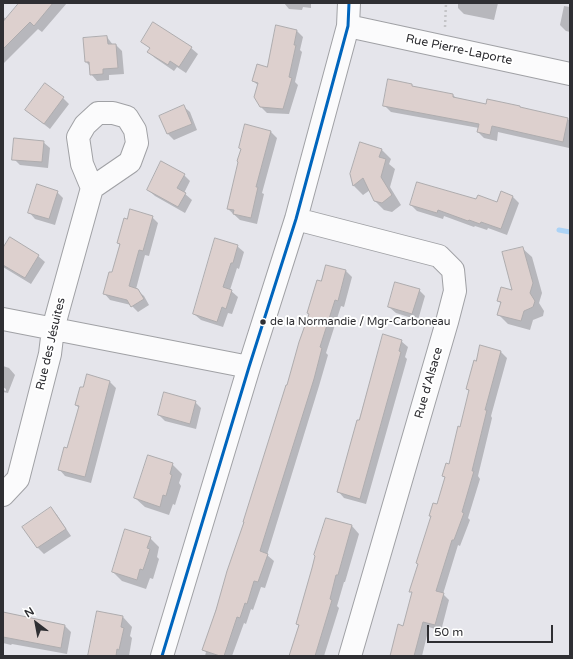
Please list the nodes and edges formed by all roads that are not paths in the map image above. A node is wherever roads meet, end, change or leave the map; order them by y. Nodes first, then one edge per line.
1 (349, 3) edge
2 (348, 26) junction
3 (570, 74) edge
4 (92, 188) dead end
5 (296, 219) junction
6 (3, 319) edge
7 (53, 329) junction
8 (249, 367) junction
9 (3, 495) edge
10 (162, 656) edge
11 (350, 656) edge

1 - 2 street
2 - 3 street, Rue Pierre-Laporte
2 - 5 street
4 - 7 street, Rue des Jésuites
5 - 8 street
5 - 11 street, Rue d'Alsace
6 - 7 street
7 - 8 street
7 - 9 street, Rue des Jésuites
8 - 10 street

